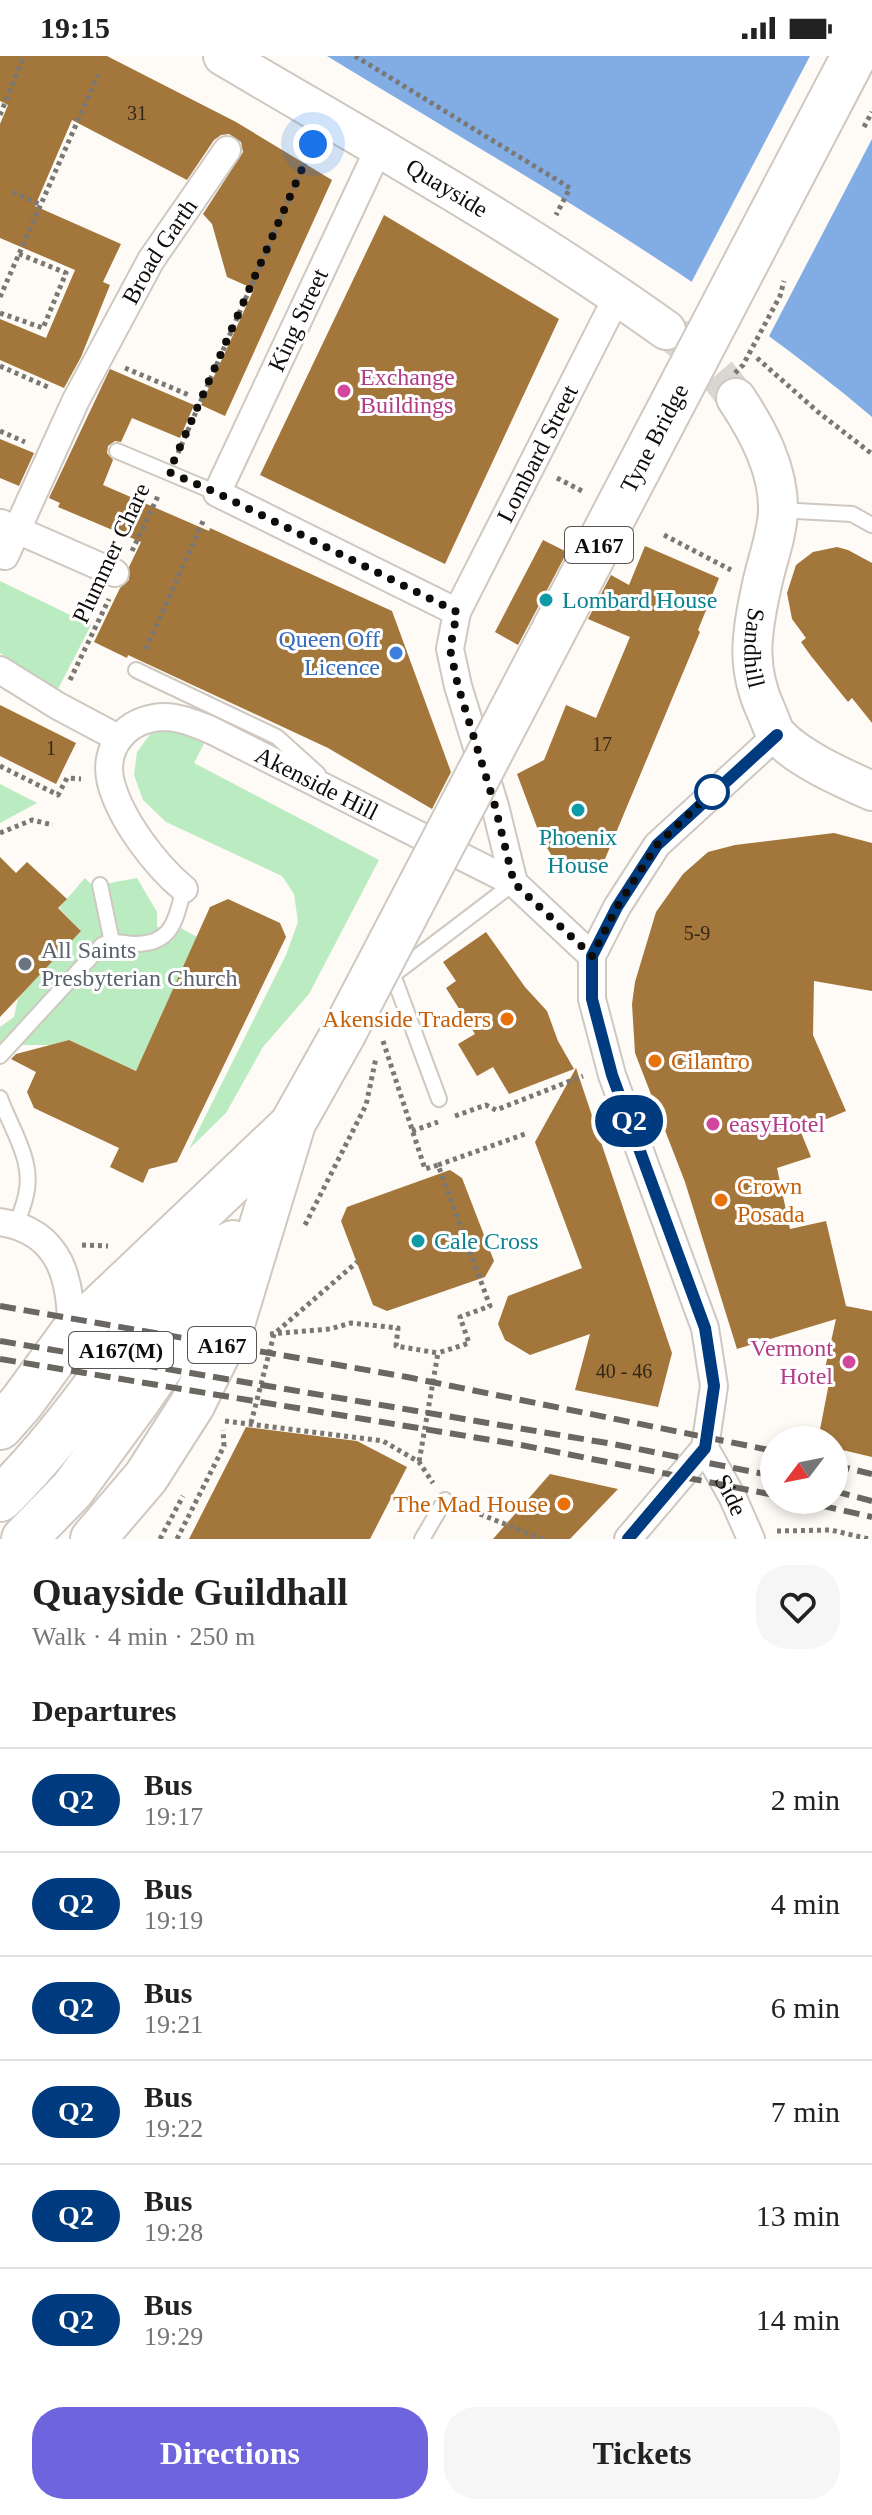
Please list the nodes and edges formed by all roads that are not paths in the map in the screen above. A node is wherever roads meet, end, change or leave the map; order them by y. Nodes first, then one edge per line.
1 (223, 56) edge
2 (854, 56) edge
3 (379, 148) junction
4 (227, 150) dead end
5 (618, 295) junction
6 (666, 330) tunnel mouth
7 (736, 398) tunnel mouth
8 (117, 451) dead end
9 (217, 493) junction
10 (778, 510) junction
11 (872, 525) edge
12 (8, 526) edge
13 (5, 556) dead end
14 (118, 576) road end
15 (457, 612) junction
16 (0, 670) edge
17 (136, 670) road end
18 (777, 735) junction
19 (118, 738) junction
20 (872, 791) edge
21 (339, 793) junction
22 (514, 883) junction
23 (100, 885) dead end
24 (184, 889) joint
25 (112, 942) junction
26 (592, 956) junction
27 (0, 1056) edge
28 (0, 1098) edge
29 (439, 1099) dead end
30 (4, 1121) edge
31 (293, 1123) junction
32 (247, 1207) junction
33 (8, 1224) edge
34 (71, 1335) junction
35 (0, 1427) edge
36 (705, 1448) junction
37 (0, 1499) edge
38 (445, 1500) road end
39 (749, 1535) edge
40 (24, 1539) edge
41 (93, 1539) edge
42 (422, 1539) edge
43 (628, 1539) edge

1 - 3 main road, Quayside
2 - 31 highway, Tyne Bridge / A167, bridge
3 - 5 main road, Quayside
3 - 9 street, King Street
4 - 12 street, Broad Garth
5 - 6 main road, Quayside
5 - 15 street, Lombard Street
7 - 10 main road
8 - 9 lane
9 - 15 street
10 - 11 lane
10 - 18 main road, Sandhill
12 - 13 street, Broad Garth
12 - 14 street
15 - 22 street, Lombard Street
16 - 19 street
17 - 21 lane
18 - 20 main road, Sandhill
18 - 26 street
19 - 21 street, Akenside Hill
19 - 24 street
21 - 22 street, Akenside Hill
22 - 26 street
22 - 29 lane
23 - 25 lane
24 - 25 lane
25 - 27 lane
26 - 36 street, Side
28 - 30 lane
30 - 33 lane
31 - 32 highway, A167(M)
31 - 34 highway, A167
31 - 41 highway, A167
32 - 37 highway, A167(M)
32 - 40 highway, A167(M)
33 - 34 street
34 - 35 highway, A167
36 - 39 street, Side
36 - 43 street
38 - 42 lane

